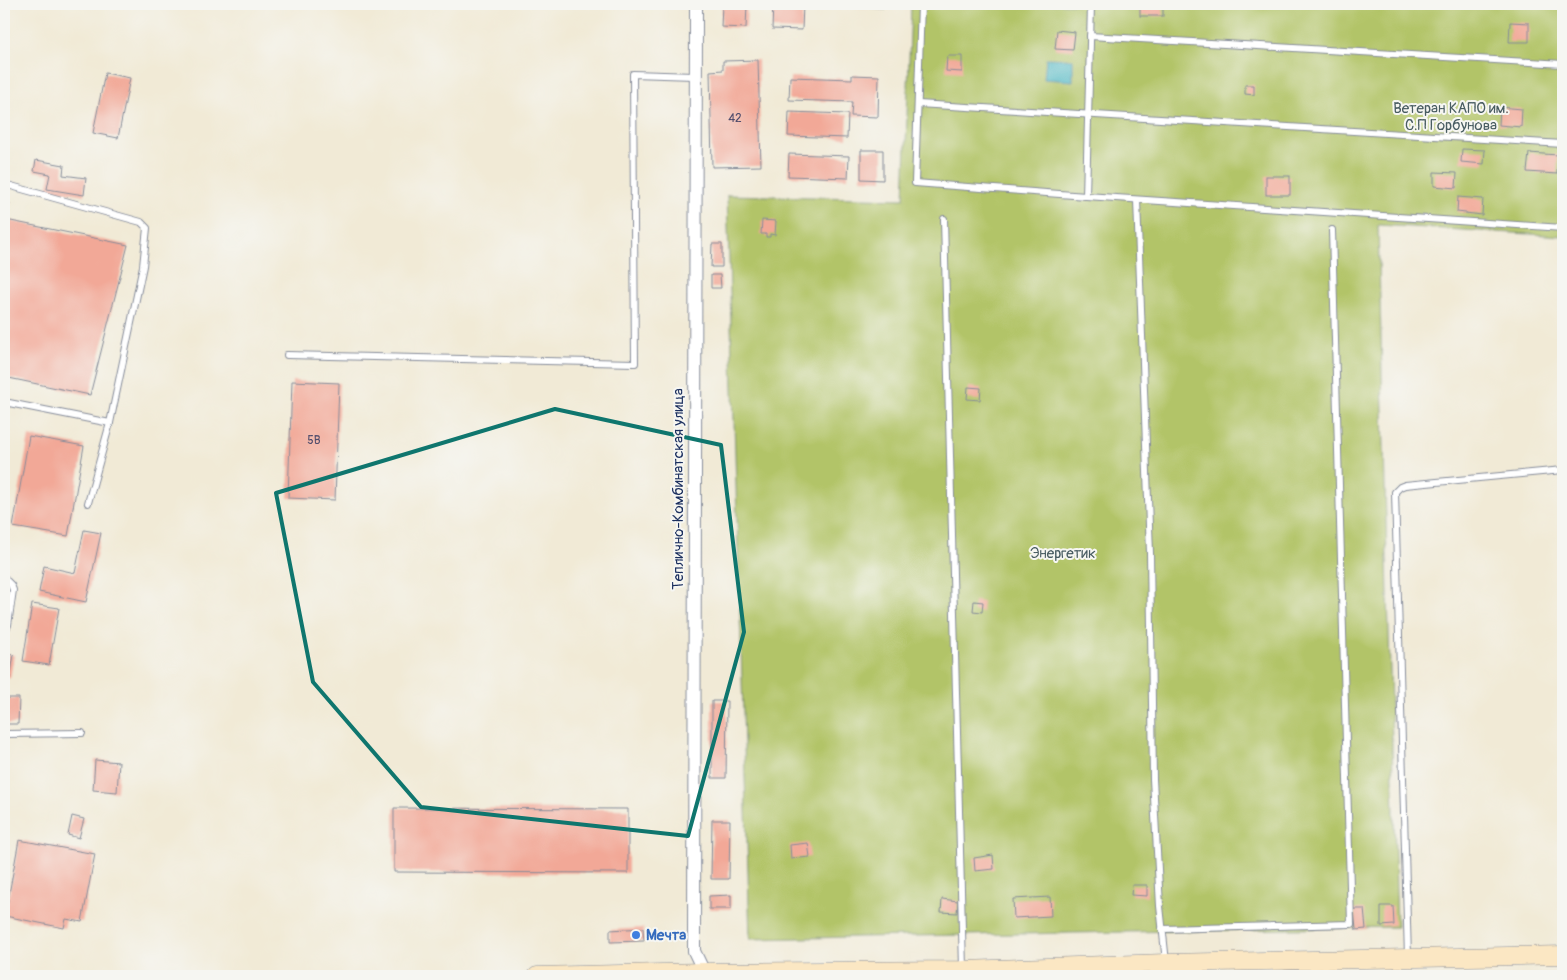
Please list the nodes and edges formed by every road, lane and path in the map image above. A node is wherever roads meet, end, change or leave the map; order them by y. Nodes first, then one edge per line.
1 (696, 4) edge
2 (922, 4) edge
3 (1091, 4) edge
4 (1090, 36) junction
5 (1563, 64) edge
6 (694, 76) junction
7 (918, 104) junction
8 (1088, 115) junction
9 (1563, 144) edge
10 (4, 184) edge
11 (1086, 196) junction
12 (1137, 200) junction
13 (944, 219) dead end
14 (1563, 228) edge
15 (1332, 230) dead end
16 (287, 356) dead end
17 (4, 402) edge
18 (110, 423) junction
19 (1563, 470) edge
20 (88, 503) dead end
21 (4, 578) edge
22 (4, 632) edge
23 (4, 734) edge
24 (82, 734) dead end
25 (1162, 929) junction
26 (1563, 955) edge
27 (1408, 959) junction
28 (1166, 963) junction
29 (963, 970) junction
30 (704, 974) edge
31 (537, 976) edge

1 - 6 street, Теплично-Комбинатская улица
2 - 7 lane
3 - 4 lane
4 - 5 lane
4 - 8 lane
6 - 16 lane
6 - 30 street, Теплично-Комбинатская улица
7 - 8 lane
7 - 11 lane
8 - 9 lane
8 - 11 lane
10 - 18 lane
11 - 12 lane
12 - 14 lane
12 - 25 lane
13 - 29 lane
15 - 25 lane
17 - 18 lane
18 - 20 lane
19 - 27 lane
21 - 22 lane
23 - 24 lane
25 - 28 lane
26 - 27 main road
27 - 28 main road
28 - 29 main road
29 - 30 main road
30 - 31 main road

